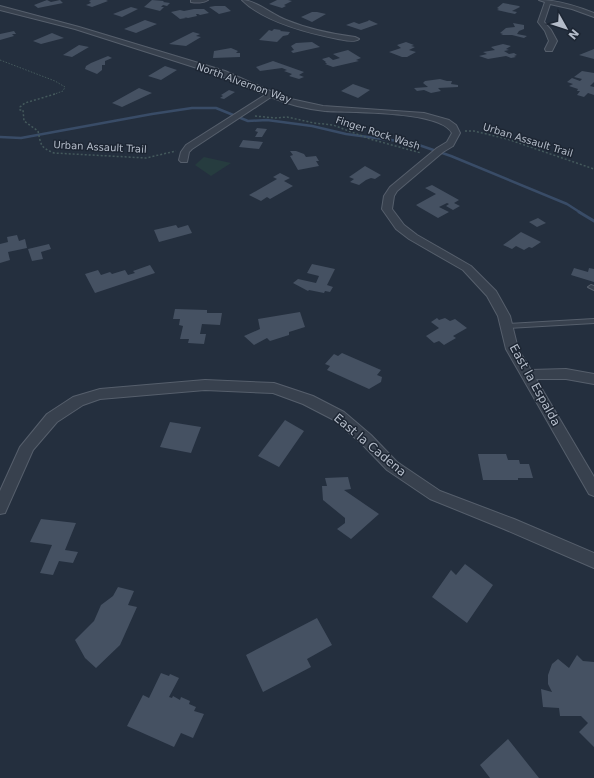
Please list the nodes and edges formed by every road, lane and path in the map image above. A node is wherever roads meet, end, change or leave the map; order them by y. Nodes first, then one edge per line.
1 (205, 0) edge
2 (245, 0) edge
3 (193, 1) dead end
4 (545, 1) edge
5 (0, 8) edge
6 (594, 15) edge
7 (355, 39) dead end
8 (549, 49) dead end
9 (0, 60) edge
10 (271, 94) junction
11 (254, 115) dead end
12 (456, 133) junction
13 (187, 150) junction
14 (431, 158) junction
15 (184, 160) dead end
16 (594, 169) edge
17 (594, 321) edge
18 (507, 326) junction
19 (528, 375) junction
20 (594, 379) edge
21 (594, 490) edge
22 (0, 508) edge
23 (594, 561) edge

1 - 3 street
2 - 7 street
4 - 6 street
4 - 8 street
5 - 10 street, North Alvernon Way
9 - 13 path, Urban Assault Trail
10 - 12 street, North Alvernon Way
10 - 13 street
11 - 14 path, Finger Rock Wash
12 - 14 street, East la Espalda
12 - 16 path, Urban Assault Trail
13 - 15 street
14 - 18 street, East la Espalda
17 - 18 lane
18 - 19 street, East la Espalda
19 - 20 street
19 - 21 street, East la Espalda
22 - 23 street, East la Cadena

